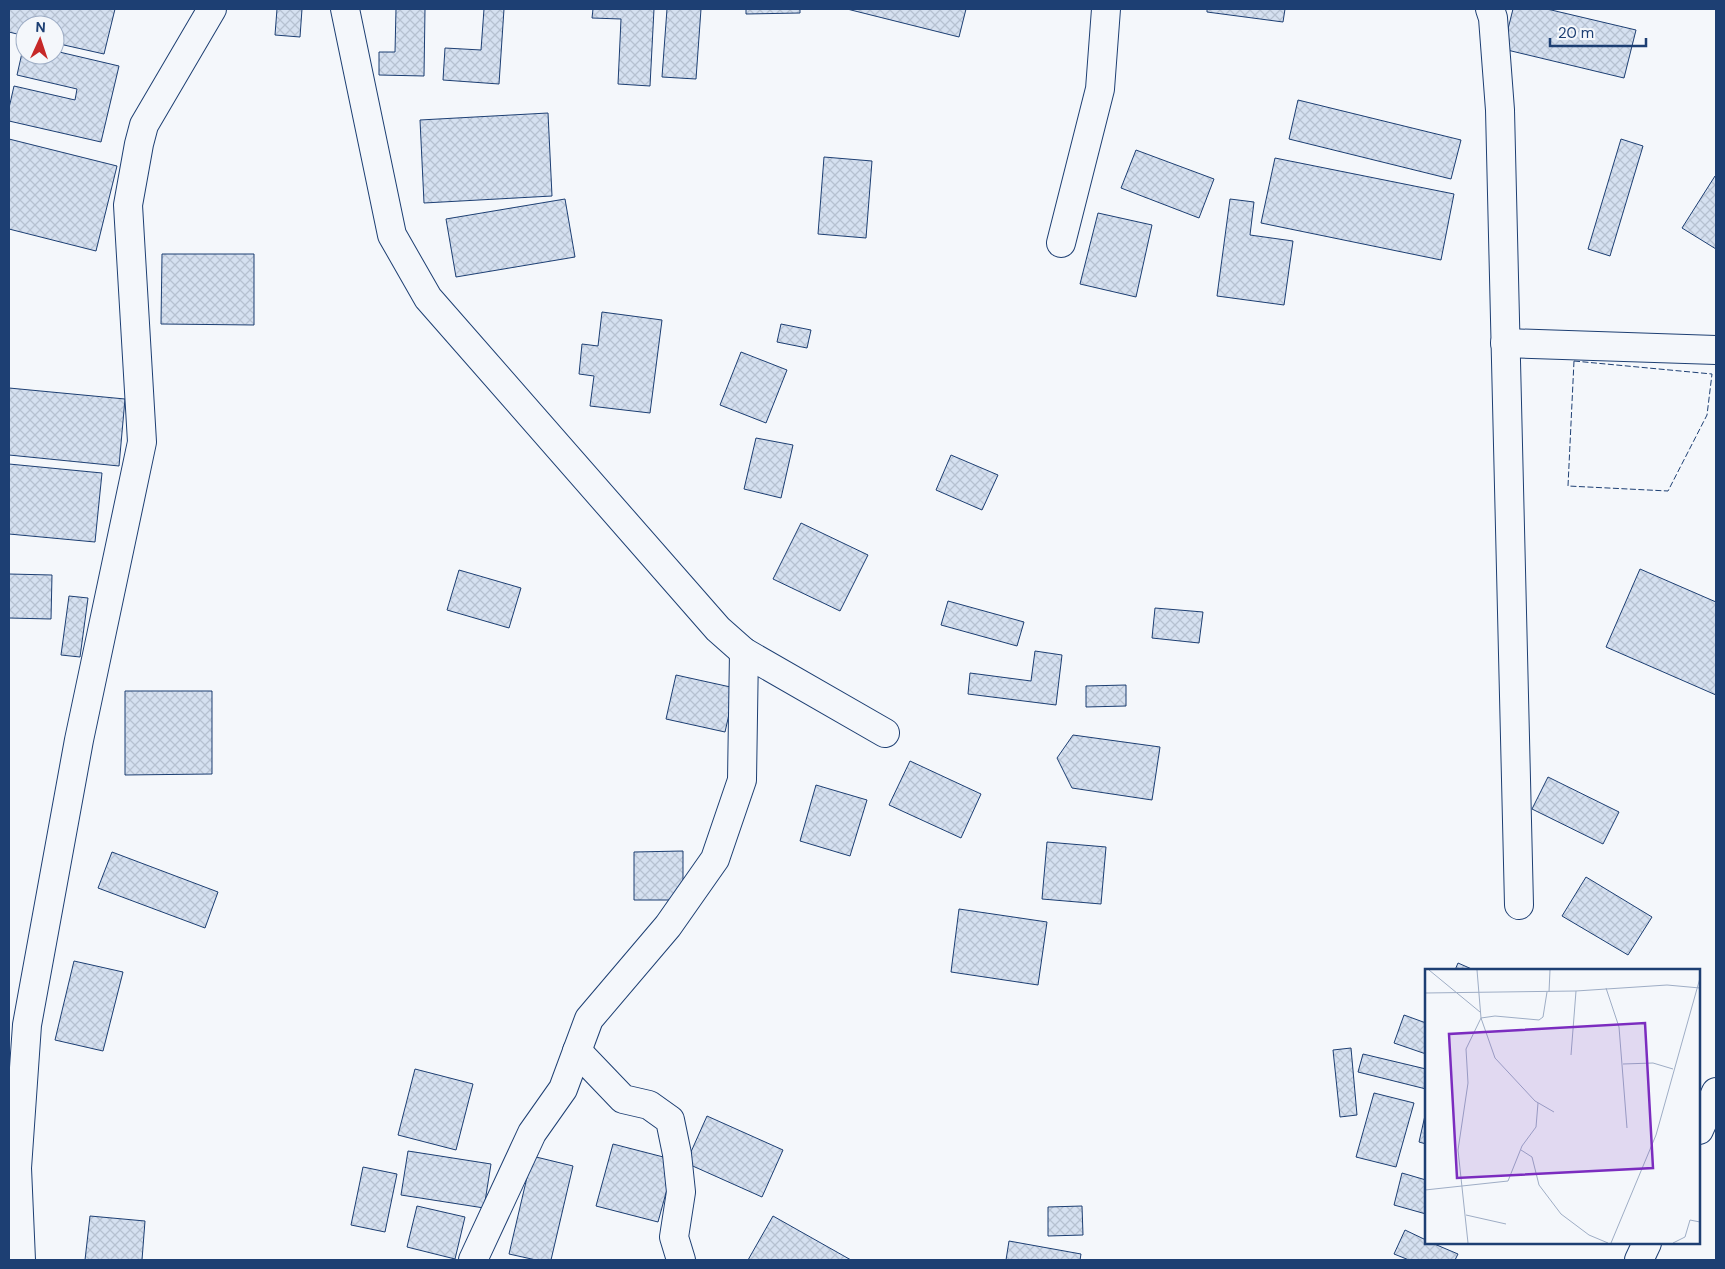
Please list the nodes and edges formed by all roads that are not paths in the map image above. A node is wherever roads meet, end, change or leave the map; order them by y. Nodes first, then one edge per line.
1 (212, 9) edge
2 (344, 9) edge
3 (1106, 9) edge
4 (1490, 9) edge
5 (1061, 244) dead end
6 (1505, 343) junction
7 (1716, 350) edge
8 (744, 652) junction
9 (885, 732) dead end
10 (1519, 905) dead end
11 (577, 1051) junction
12 (1716, 1092) edge
13 (1700, 1128) edge
14 (1647, 1244) edge
15 (21, 1260) edge
16 (473, 1260) edge
17 (681, 1260) edge
18 (1639, 1260) edge

1 - 15 street
2 - 8 street
3 - 5 street
4 - 6 street
6 - 7 street
6 - 10 street
8 - 9 street
8 - 11 street
11 - 16 street
11 - 17 street
12 - 13 street
14 - 18 street

